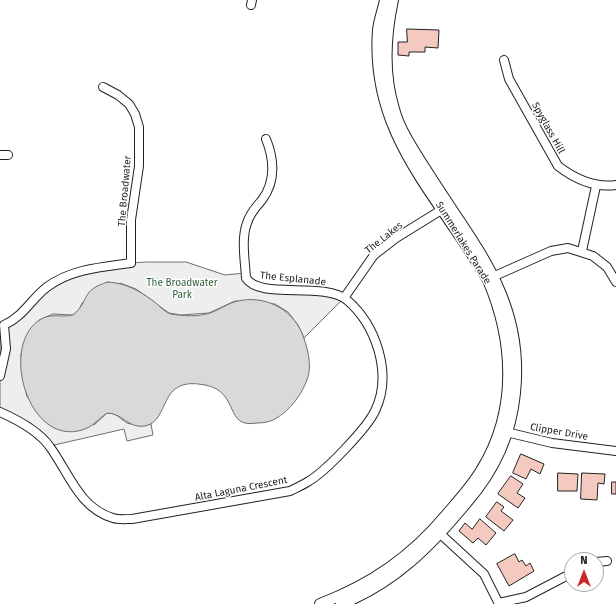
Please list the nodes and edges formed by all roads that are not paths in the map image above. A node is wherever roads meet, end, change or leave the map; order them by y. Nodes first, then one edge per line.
1 (385, 0) edge
2 (393, 0) edge
3 (504, 60) dead end
4 (103, 87) dead end
5 (266, 139) dead end
6 (616, 185) edge
7 (596, 186) junction
8 (445, 208) junction
9 (582, 251) junction
10 (491, 278) junction
11 (616, 282) edge
12 (344, 298) junction
13 (2, 325) edge
14 (0, 376) edge
15 (0, 408) edge
16 (0, 412) edge
17 (504, 431) junction
18 (616, 451) edge
19 (437, 531) junction
20 (604, 561) edge
21 (607, 561) dead end
22 (564, 577) edge
23 (320, 604) edge
24 (340, 604) edge
25 (499, 604) edge

1 - 8 street, Summerlakes Parade
2 - 8 street, Summerlakes Parade
3 - 7 street, Spyglass Hill
4 - 13 street, The Broadwater
5 - 12 street, The Esplanade
6 - 7 street, Spyglass Hill
7 - 9 street
8 - 10 street, Summerlakes Parade
8 - 12 street, The Lakes
9 - 10 street
9 - 11 street
10 - 17 street, Summerlakes Parade
12 - 16 street, Alta Laguna Crescent
13 - 14 street, The Broadwater
15 - 16 street
17 - 18 street, Clipper Drive
17 - 19 street, Summerlakes Parade
19 - 23 street, Summerlakes Parade
19 - 24 street, Summerlakes Parade
19 - 25 street
20 - 21 street
22 - 25 street

